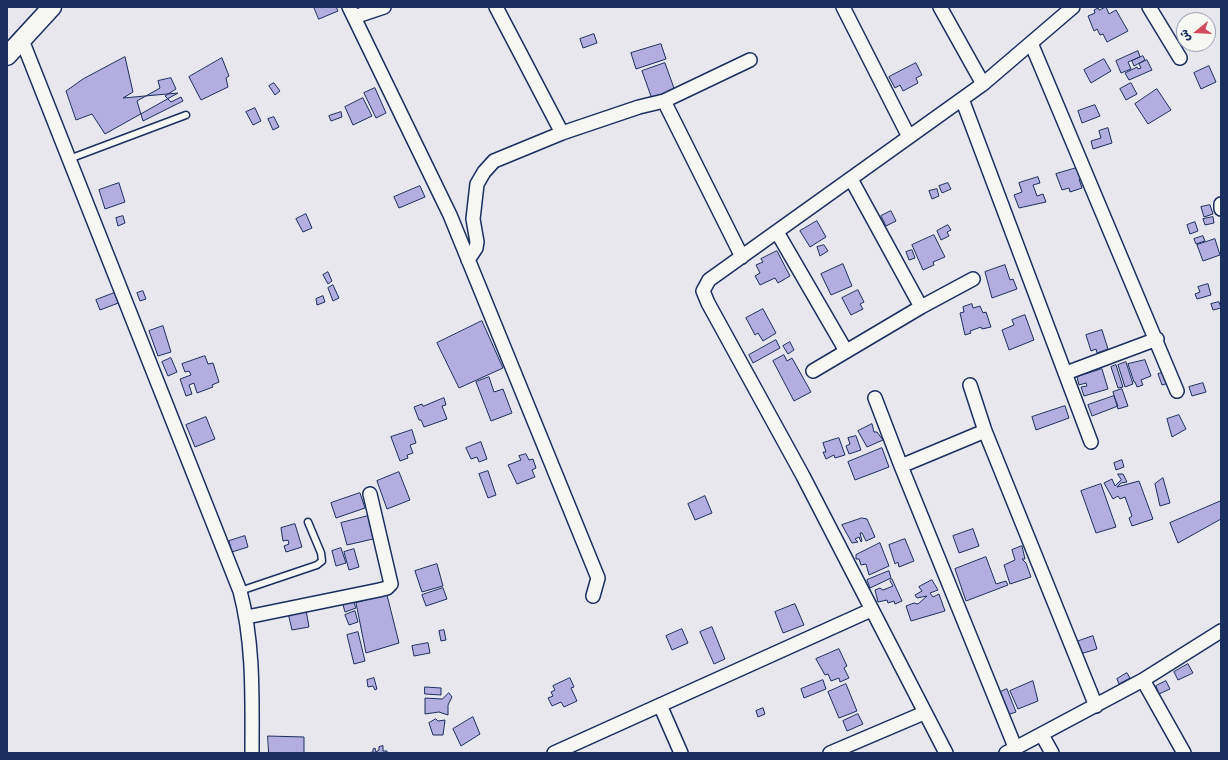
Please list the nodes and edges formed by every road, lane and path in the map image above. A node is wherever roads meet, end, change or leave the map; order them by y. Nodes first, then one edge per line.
1 (52, 7) edge
2 (384, 7) edge
3 (496, 7) edge
4 (843, 7) edge
5 (940, 7) edge
6 (1073, 7) edge
7 (1149, 7) edge
8 (351, 12) edge
9 (22, 40) junction
10 (1031, 42) junction
11 (7, 56) edge
12 (1180, 58) dead end
13 (750, 60) dead end
14 (983, 84) junction
15 (962, 99) junction
16 (664, 101) junction
17 (186, 115) dead end
18 (562, 133) junction
19 (909, 137) junction
20 (69, 159) junction
21 (851, 179) junction
22 (1221, 204) edge
23 (1221, 209) edge
24 (777, 232) junction
25 (742, 257) junction
26 (468, 260) junction
27 (973, 278) dead end
28 (920, 307) junction
29 (1157, 339) junction
30 (846, 351) junction
31 (813, 371) dead end
32 (1066, 373) junction
33 (970, 385) dead end
34 (1177, 391) dead end
35 (875, 398) dead end
36 (985, 431) junction
37 (1091, 442) dead end
38 (901, 466) junction
39 (370, 494) dead end
40 (308, 522) dead end
41 (240, 591) junction
42 (592, 596) dead end
43 (871, 610) junction
44 (247, 617) junction
45 (1221, 631) edge
46 (1143, 680) junction
47 (660, 705) junction
48 (1096, 706) junction
49 (924, 713) junction
50 (1042, 735) junction
51 (1010, 750) edge
52 (252, 753) edge
53 (554, 753) edge
54 (681, 753) edge
55 (830, 753) edge
56 (946, 753) edge
57 (1052, 753) edge
58 (1184, 753) edge

1 - 9 main road
2 - 8 street
3 - 18 street
4 - 19 street
5 - 14 street
6 - 10 street
7 - 12 street
8 - 26 street
9 - 11 main road
9 - 20 street
10 - 14 street
10 - 29 street
13 - 16 street
14 - 15 street
15 - 19 street
15 - 32 street
16 - 18 street
16 - 25 street
17 - 20 lane
18 - 26 street
19 - 21 street
20 - 41 street
21 - 24 street
21 - 28 street
22 - 23 street
24 - 25 street
24 - 30 street
25 - 43 street
26 - 42 street
27 - 28 street
28 - 30 street
29 - 32 street
29 - 34 street
30 - 31 street
32 - 37 street
33 - 36 street
35 - 38 street
36 - 38 street
36 - 48 street
38 - 51 street
39 - 44 street
40 - 41 lane
41 - 44 street
43 - 47 street
43 - 49 street
44 - 52 street
45 - 46 street
46 - 48 street
46 - 58 street
47 - 53 street
47 - 54 street
48 - 50 street
49 - 55 street
49 - 56 street
50 - 51 street
50 - 57 street

